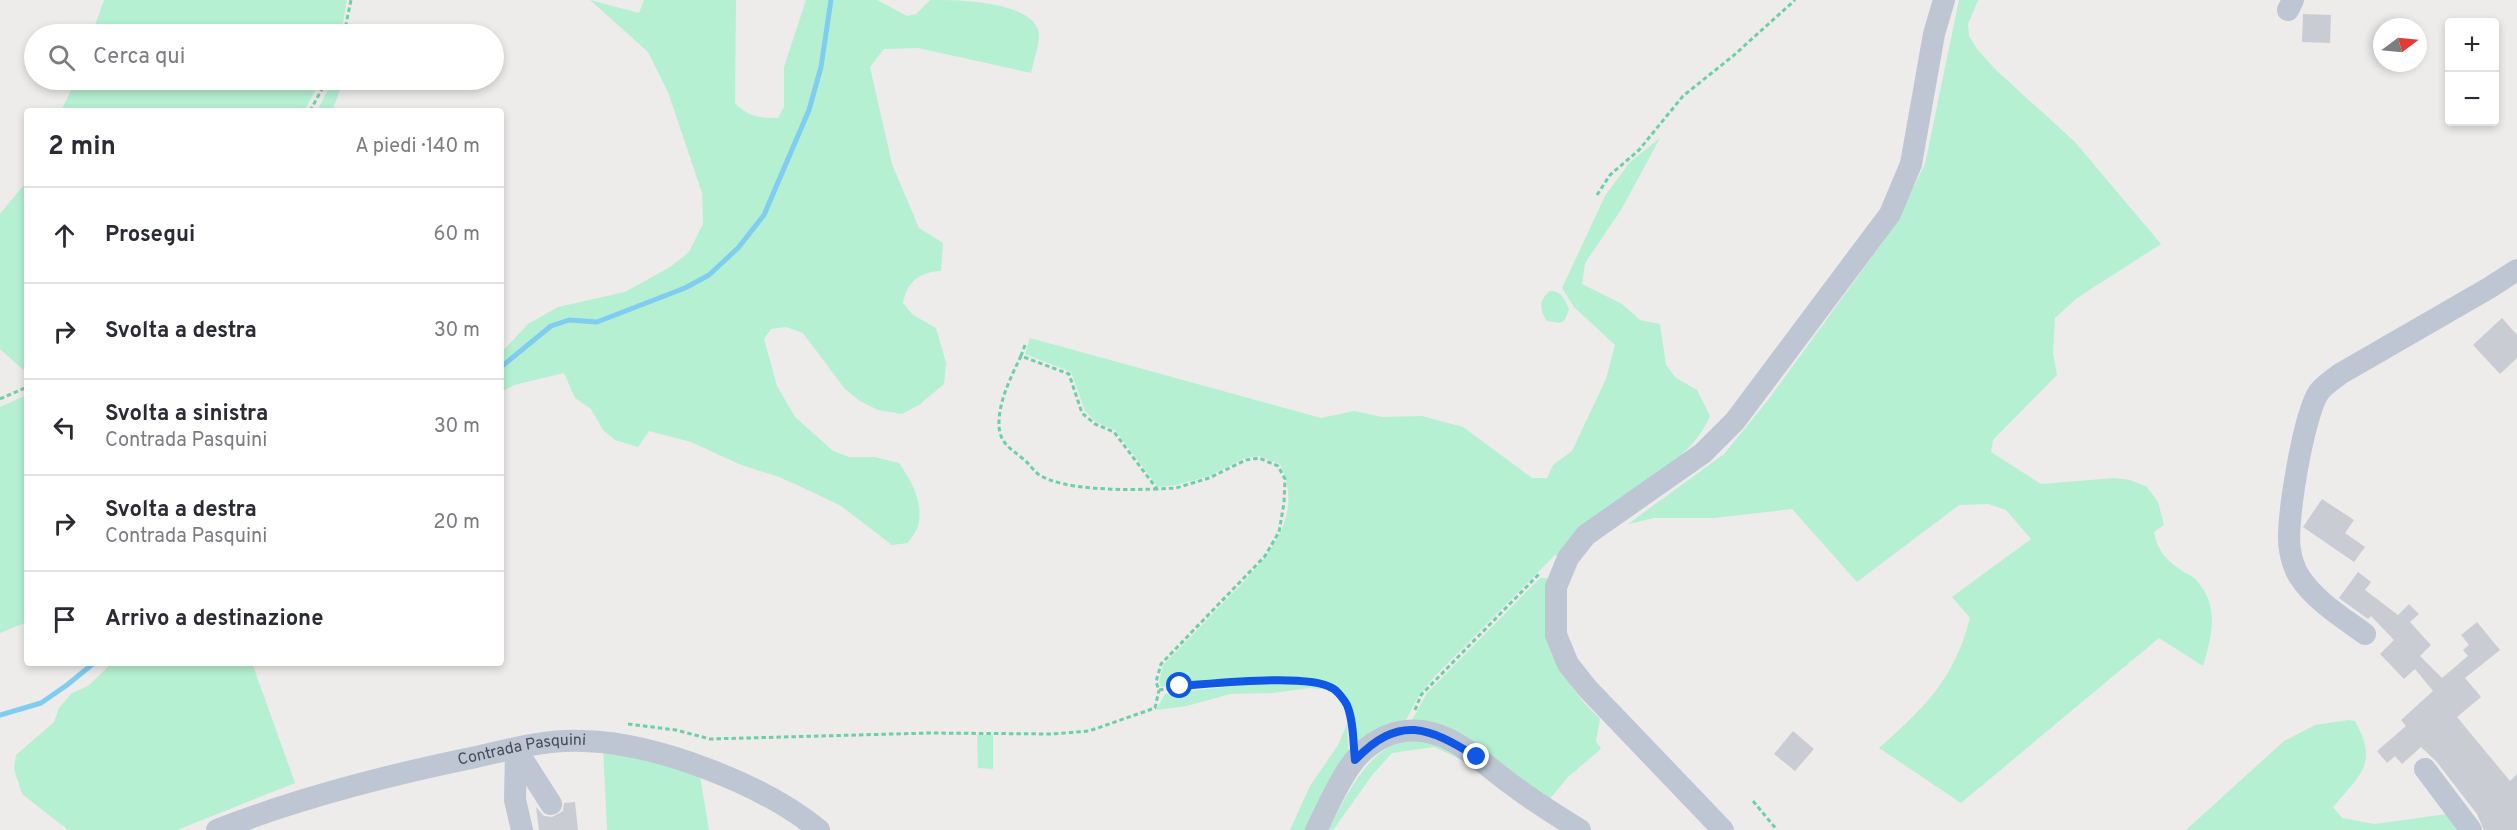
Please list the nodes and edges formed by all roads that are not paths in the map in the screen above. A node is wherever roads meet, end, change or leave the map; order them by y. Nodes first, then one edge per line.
1 (1944, 0) edge
2 (2517, 270) edge
3 (2365, 634) dead end
4 (516, 748) junction
5 (2425, 769) dead end
6 (551, 804) dead end
7 (217, 830) edge
8 (522, 830) edge
9 (819, 830) edge
10 (1316, 830) edge
11 (1580, 830) edge
12 (1723, 830) edge
13 (2471, 830) edge

1 - 12 street
2 - 3 street
4 - 6 street
4 - 7 street, Contrada Pasquini
4 - 8 street
4 - 9 street, Contrada Pasquini
5 - 13 street
10 - 11 street

